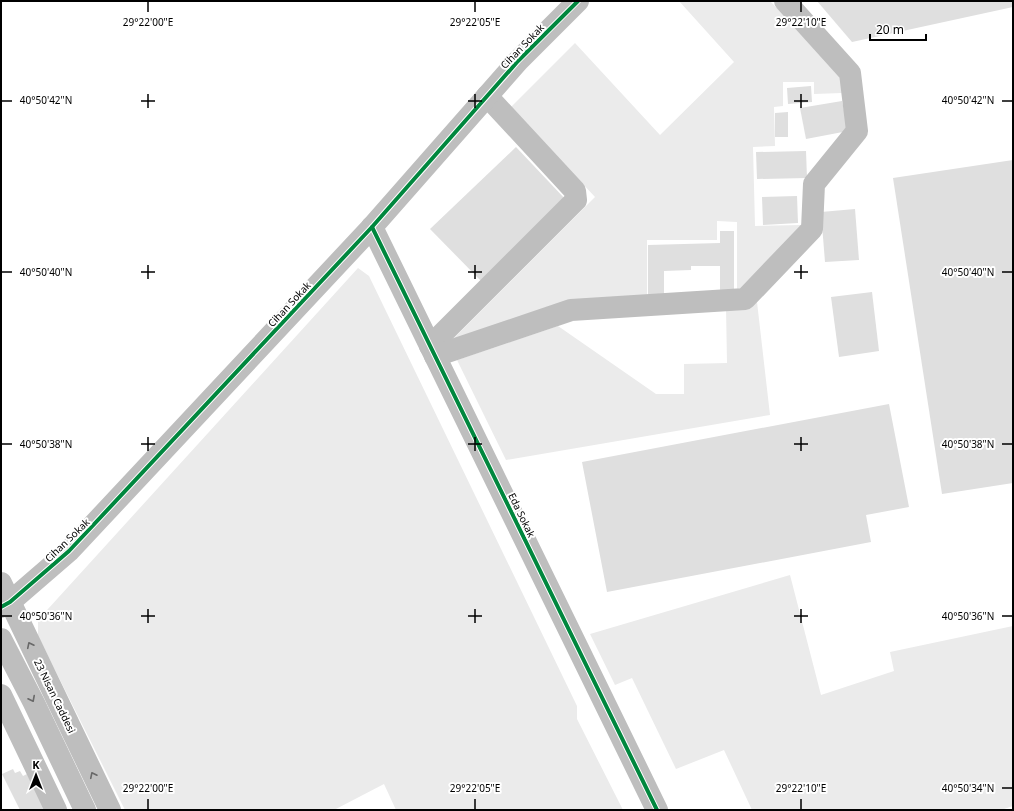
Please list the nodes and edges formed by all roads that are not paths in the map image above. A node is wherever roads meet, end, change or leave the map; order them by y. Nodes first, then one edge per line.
1 (578, 1) edge
2 (785, 1) edge
3 (487, 96) junction
4 (372, 227) junction
5 (432, 351) junction
6 (1, 583) edge
7 (5, 604) edge
8 (1, 639) edge
9 (1, 695) edge
10 (56, 810) edge
11 (85, 810) edge
12 (110, 810) edge
13 (657, 810) edge

1 - 3 street, Cihan Sokak
2 - 5 street
3 - 4 street, Cihan Sokak
3 - 5 street
4 - 5 street, Eda Sokak
4 - 7 street, Cihan Sokak
5 - 13 street, Eda Sokak
6 - 7 street, 23 Nisan Caddesi
12 -> 7 street, 23 Nisan Caddesi
8 -> 11 street
9 - 10 street

